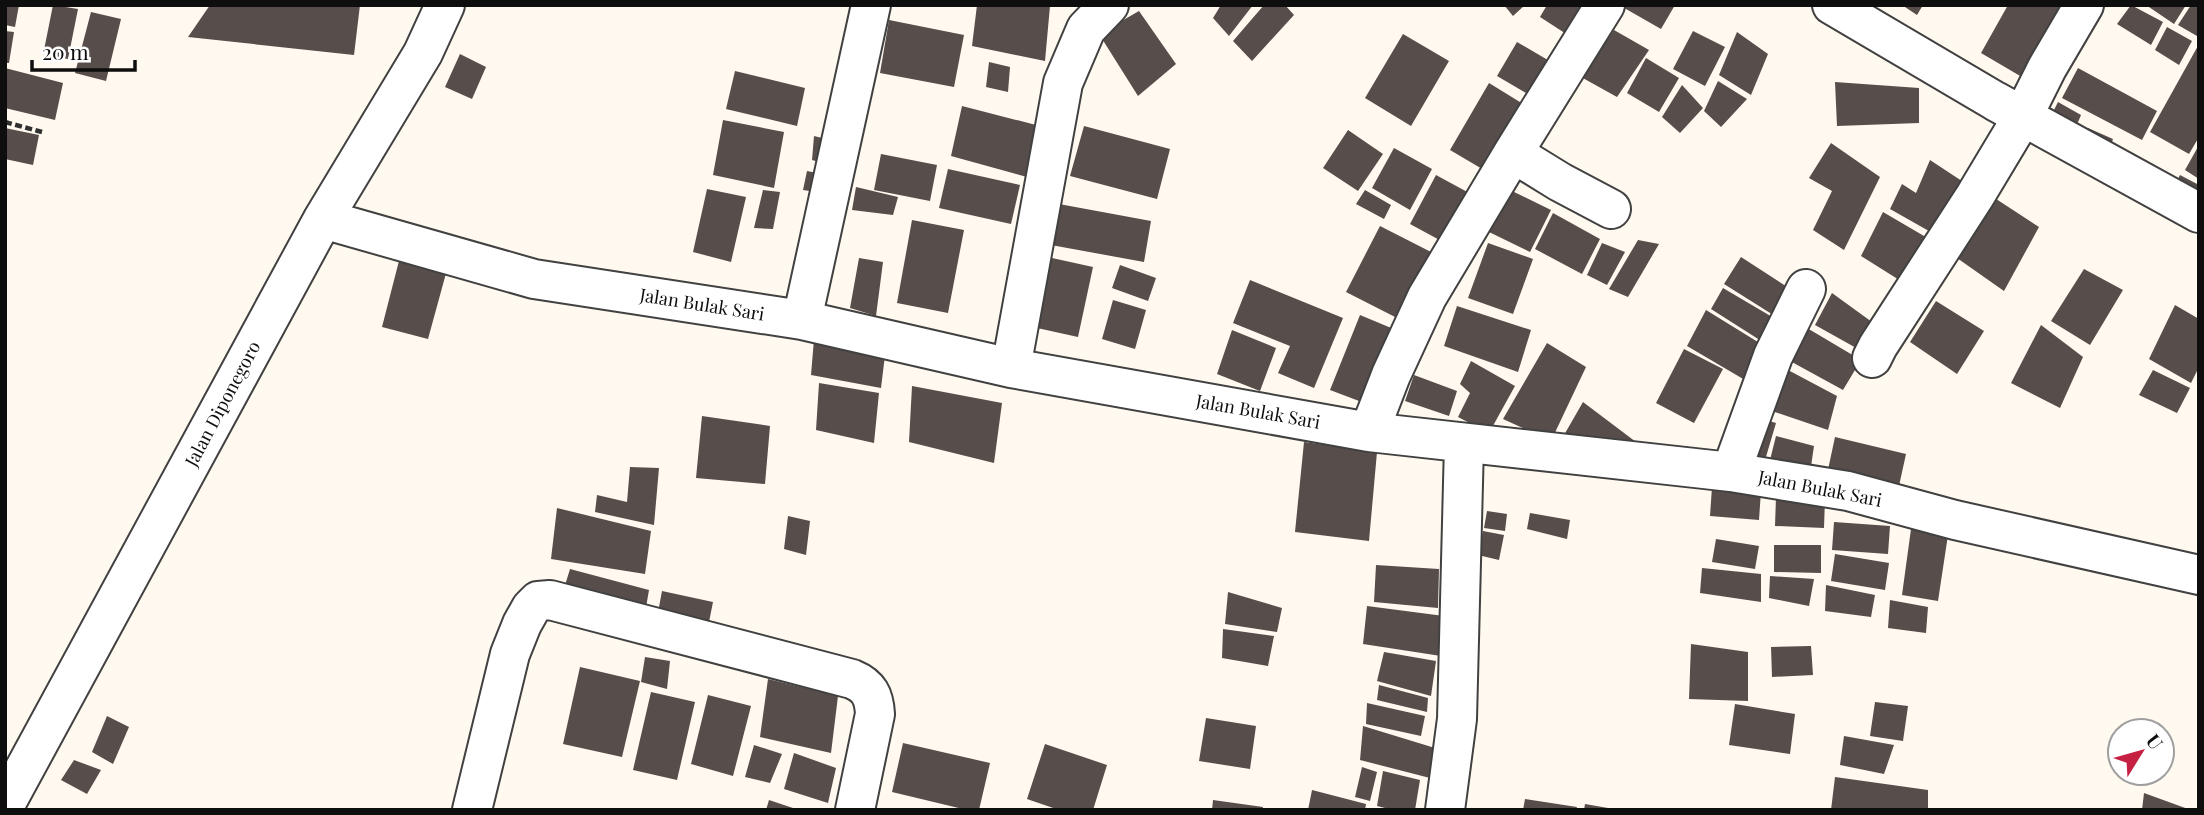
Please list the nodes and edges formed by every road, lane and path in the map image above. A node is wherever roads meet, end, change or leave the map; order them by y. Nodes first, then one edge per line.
1 (445, 5) edge
2 (871, 5) edge
3 (1109, 5) edge
4 (1605, 5) edge
5 (1832, 5) edge
6 (2084, 5) edge
7 (2023, 116) junction
8 (5, 122) edge
9 (41, 132) dead end
10 (1513, 153) junction
11 (1611, 209) dead end
12 (2199, 213) edge
13 (323, 219) junction
14 (1806, 289) dead end
15 (802, 320) junction
16 (1872, 358) dead end
17 (1011, 368) junction
18 (1369, 432) junction
19 (1464, 444) junction
20 (1731, 472) junction
21 (2199, 575) edge
22 (5, 805) edge
23 (472, 810) edge
24 (855, 810) edge
25 (1445, 810) edge

1 - 13 street, Jalan Diponegoro
2 - 15 street
3 - 17 street
4 - 10 street
5 - 7 street
6 - 7 street
7 - 12 street
7 - 16 street
8 - 9 path
10 - 11 street
10 - 18 street
13 - 15 street, Jalan Bulak Sari
13 - 22 street, Jalan Diponegoro
14 - 20 street
15 - 17 street, Jalan Bulak Sari
17 - 18 street, Jalan Bulak Sari
18 - 19 street, Jalan Bulak Sari
19 - 20 street, Jalan Bulak Sari
19 - 25 street
20 - 21 street, Jalan Bulak Sari
23 - 24 street

